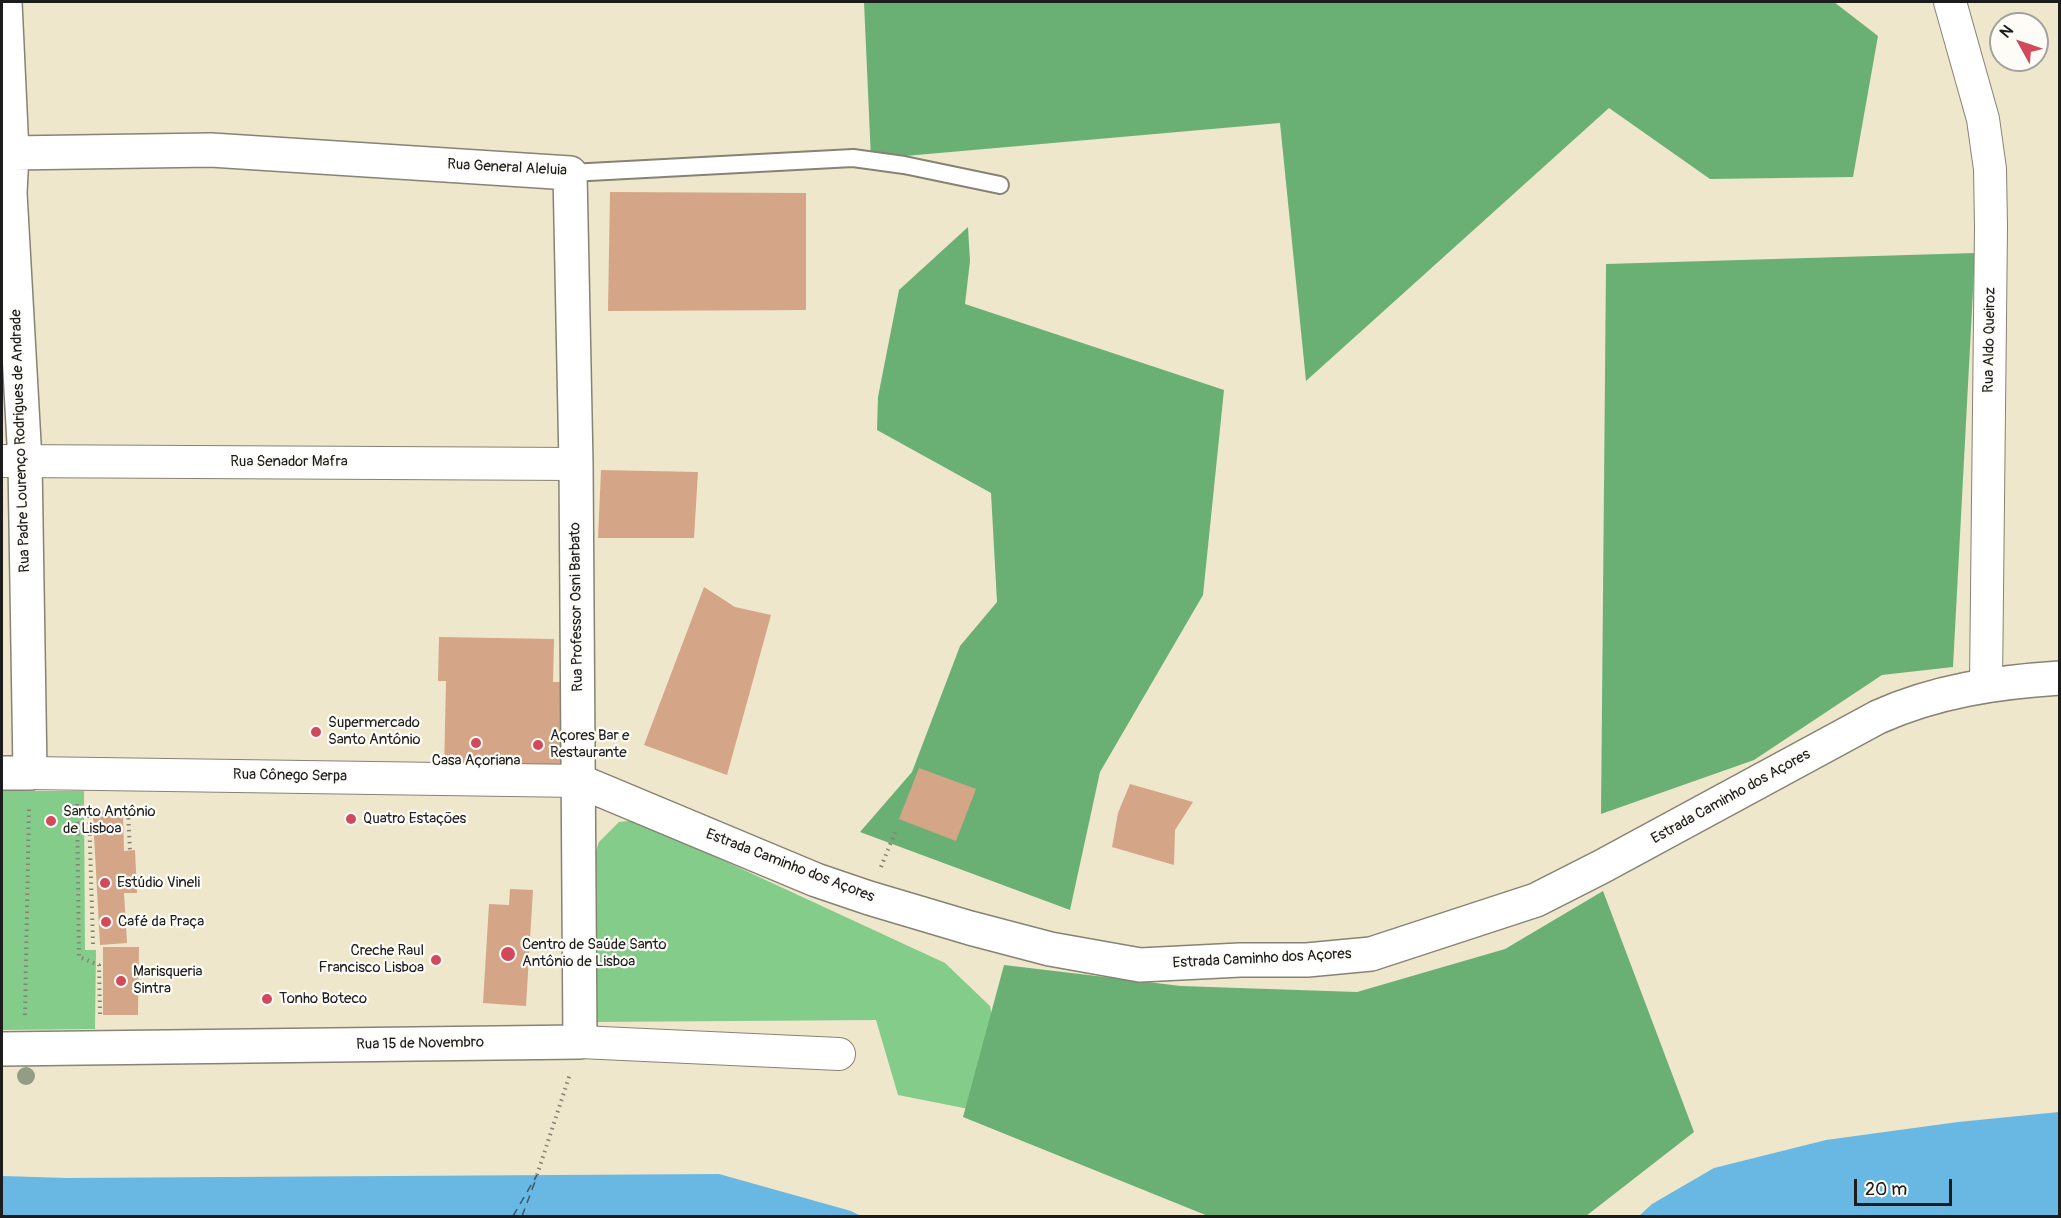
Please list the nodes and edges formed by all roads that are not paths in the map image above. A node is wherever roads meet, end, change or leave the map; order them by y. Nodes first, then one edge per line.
1 (5, 2) edge
2 (1950, 2) edge
3 (12, 153) junction
4 (570, 173) junction
5 (1000, 185) dead end
6 (13, 461) edge
7 (576, 464) junction
8 (2060, 678) edge
9 (1986, 684) junction
10 (16, 773) edge
11 (579, 781) junction
12 (580, 1042) junction
13 (13, 1049) edge
14 (839, 1054) dead end

1 - 3 main road, Rua Padre Lourenço Rodrigues de Andrade
2 - 9 street, Rua Aldo Queiroz
3 - 4 main road, Rua General Aleluia
3 - 6 main road, Rua Padre Lourenço Rodrigues de Andrade
4 - 5 lane, Rua General Aleluia
4 - 7 main road, Rua Professor Osni Barbato
6 - 7 street, Rua Senador Mafra
6 - 10 main road, Rua Padre Lourenço Rodrigues de Andrade
7 - 11 main road, Rua Professor Osni Barbato
8 - 9 main road, Estrada Caminho dos Açores
9 - 11 main road, Estrada Caminho dos Açores
10 - 11 street, Rua Cônego Serpa
11 - 12 main road, Rua Professor Osni Barbato
12 - 13 main road, Rua 15 de Novembro
12 - 14 street, Rua 15 de Novembro

